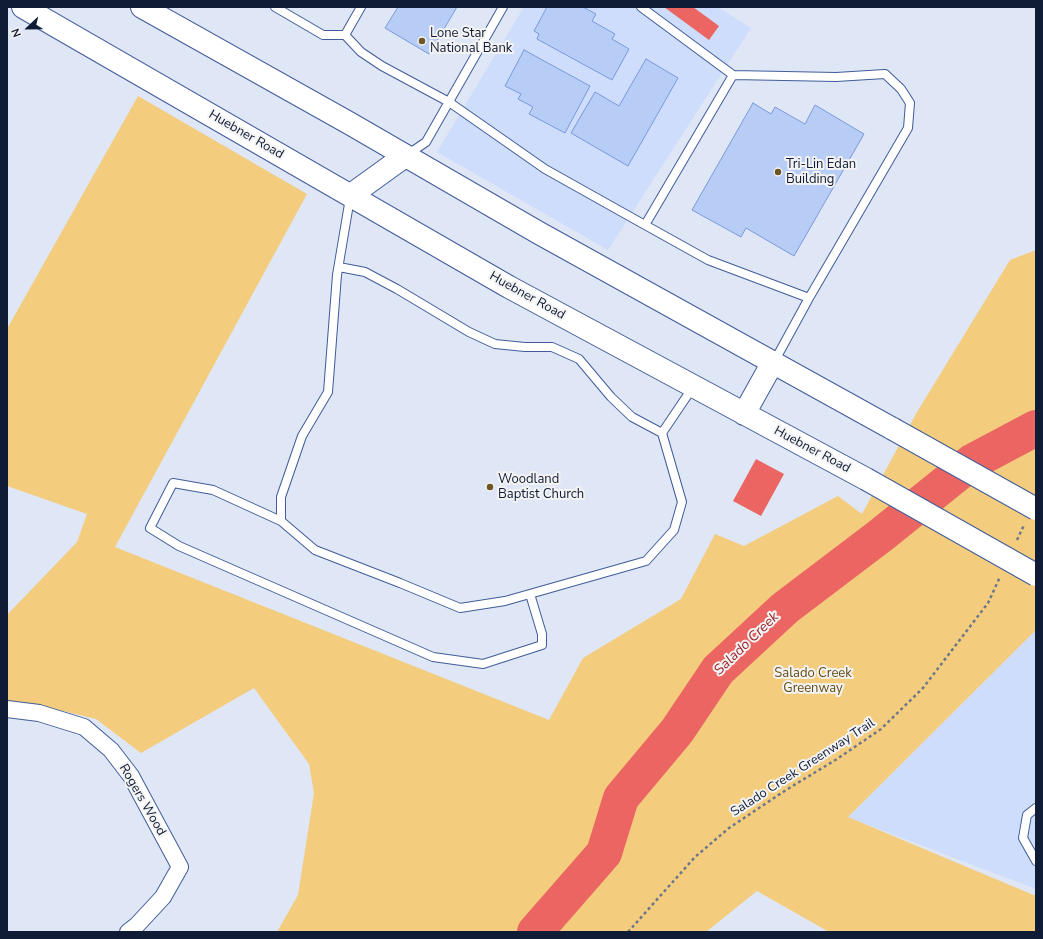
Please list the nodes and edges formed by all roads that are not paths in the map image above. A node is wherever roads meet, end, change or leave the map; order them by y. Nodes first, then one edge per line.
1 (23, 7) edge
2 (142, 7) edge
3 (275, 7) edge
4 (361, 7) edge
5 (504, 7) edge
6 (641, 7) edge
7 (345, 35) junction
8 (733, 75) junction
9 (449, 102) junction
10 (405, 156) junction
11 (351, 195) junction
12 (645, 226) junction
13 (339, 267) junction
14 (809, 298) junction
15 (773, 362) junction
16 (693, 387) junction
17 (744, 414) junction
18 (662, 433) junction
19 (1030, 516) edge
20 (281, 521) junction
21 (1036, 575) edge
22 (530, 594) junction
23 (7, 709) edge
24 (1036, 808) edge
25 (1036, 861) edge
26 (128, 932) edge

1 - 11 main road, Huebner Road
2 - 10 main road
3 - 7 lane
4 - 7 lane
5 - 9 lane
6 - 8 lane
7 - 9 lane
8 - 12 lane
8 - 14 lane
9 - 10 lane
9 - 12 lane
10 - 11 main road
10 - 15 main road
11 - 13 lane
11 - 16 main road, Huebner Road
12 - 14 lane
13 - 18 lane
13 - 20 lane
14 - 15 lane
15 - 17 main road
15 - 19 main road, bridge
16 - 17 main road, Huebner Road
16 - 18 lane
17 - 21 main road, Huebner Road, bridge
18 - 22 lane
20 - 22 lane
20 - 22 lane
23 - 26 street, Rogers Wood
24 - 25 lane

